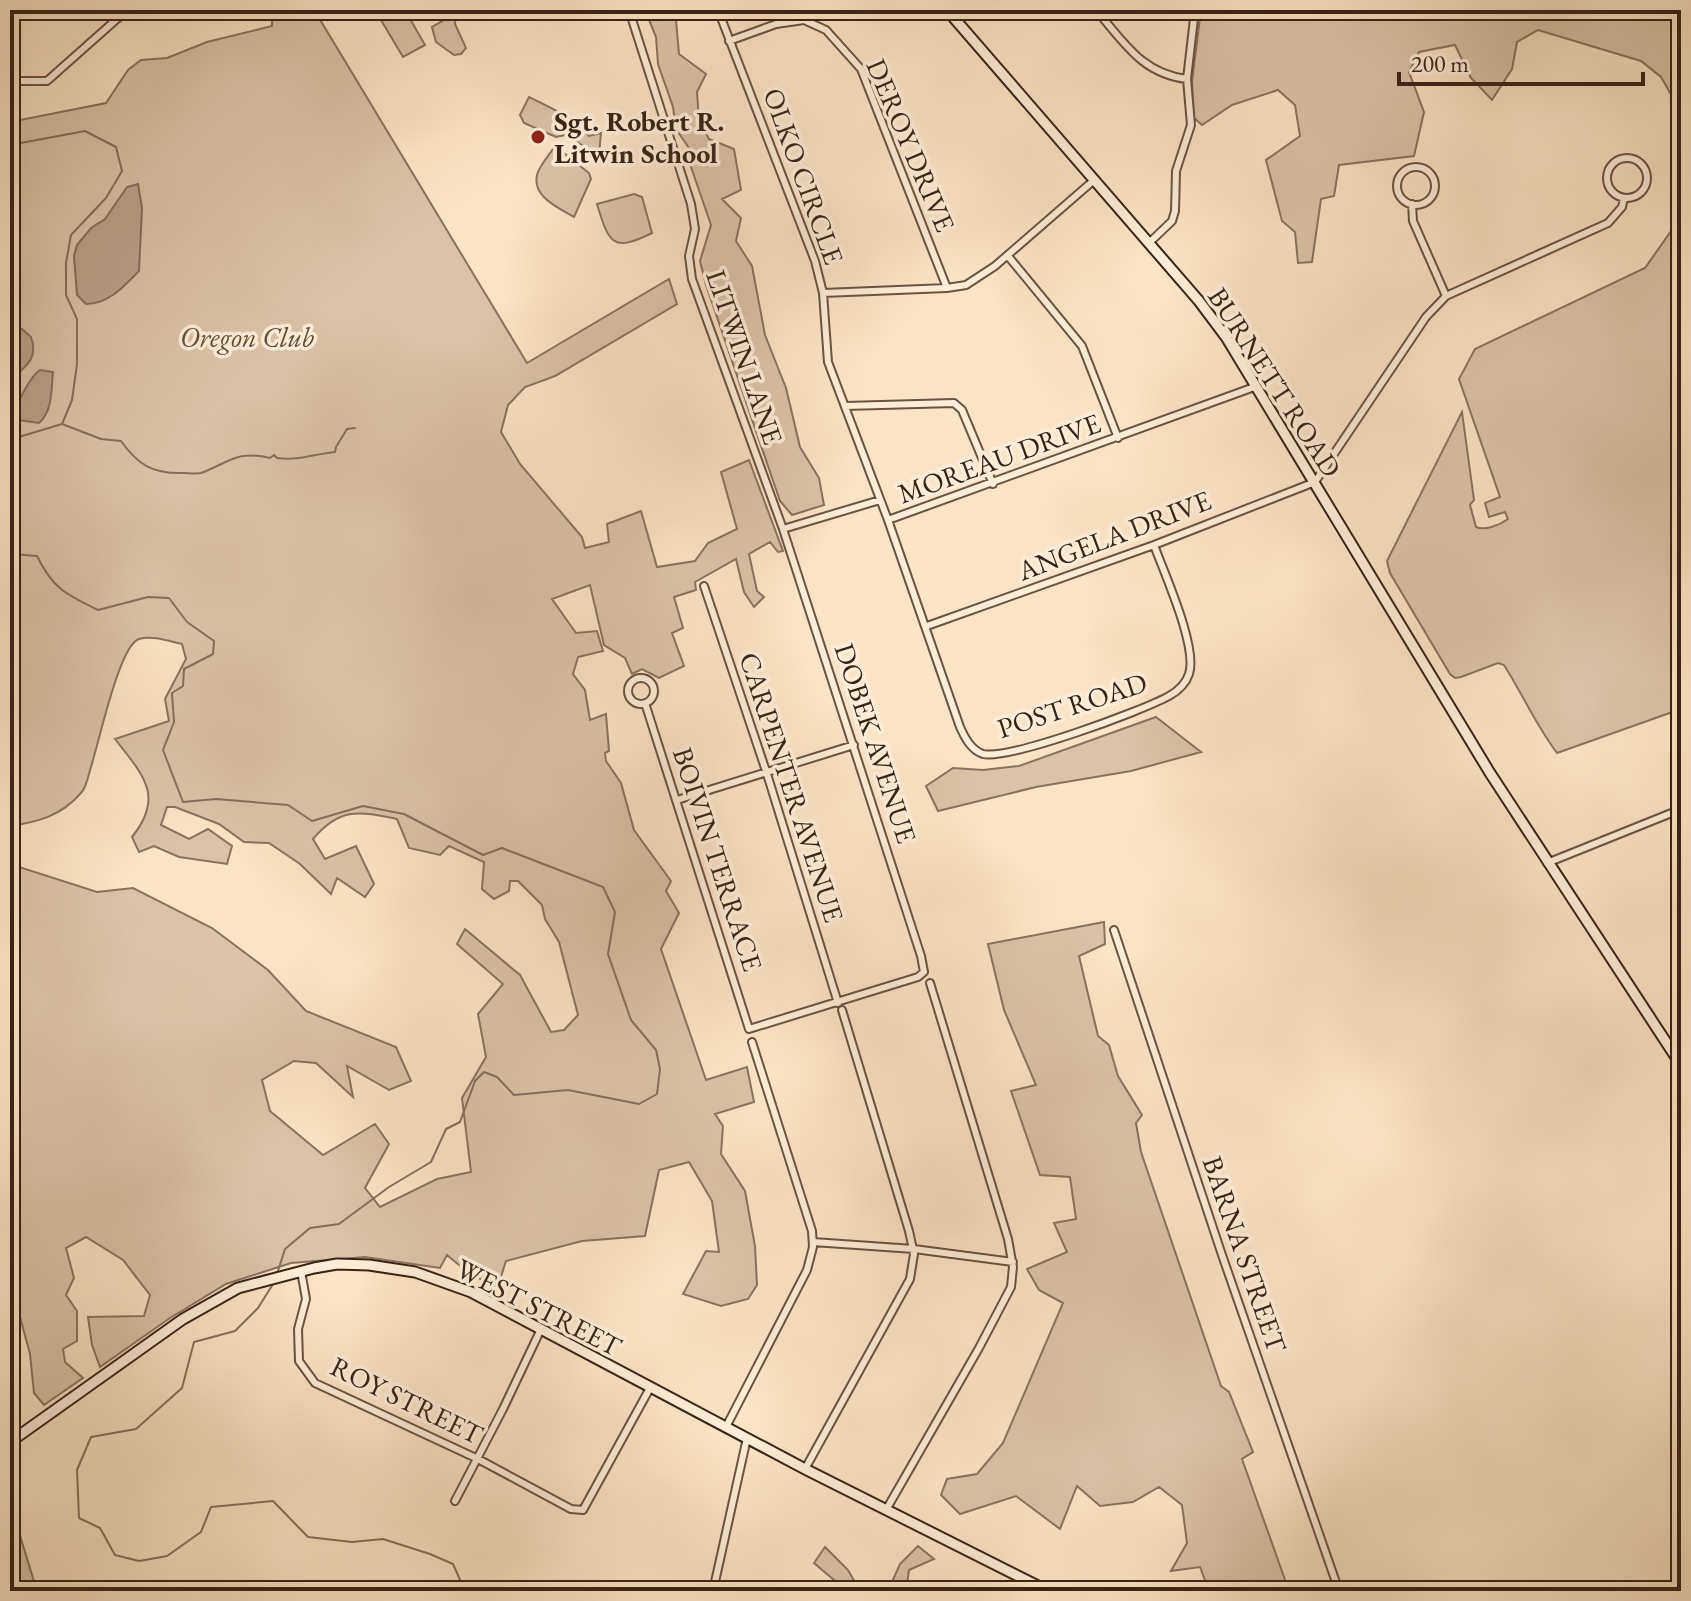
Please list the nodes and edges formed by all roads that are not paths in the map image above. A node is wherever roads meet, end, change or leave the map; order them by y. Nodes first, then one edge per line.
1 (127, 10) edge
2 (629, 10) edge
3 (718, 10) edge
4 (947, 10) edge
5 (1096, 10) edge
6 (1195, 10) edge
7 (729, 41) junction
8 (1187, 79) junction
9 (10, 81) edge
10 (1093, 181) junction
11 (1624, 198) junction
12 (1412, 204) junction
13 (1148, 244) junction
14 (1008, 256) junction
15 (947, 288) junction
16 (823, 293) junction
17 (1446, 296) junction
18 (1257, 386) junction
19 (845, 406) junction
20 (1118, 438) junction
21 (1315, 482) junction
22 (993, 484) junction
23 (880, 500) junction
24 (888, 520) junction
25 (783, 529) junction
26 (1154, 545) junction
27 (704, 586) dead end
28 (927, 626) junction
29 (645, 703) junction
30 (854, 745) junction
31 (766, 772) junction
32 (677, 800) junction
33 (1679, 810) edge
34 (1547, 863) junction
35 (1114, 930) dead end
36 (930, 983) dead end
37 (838, 1003) junction
38 (842, 1010) dead end
39 (752, 1042) dead end
40 (1681, 1065) edge
41 (813, 1242) junction
42 (914, 1249) junction
43 (1013, 1262) junction
44 (301, 1271) junction
45 (541, 1329) junction
46 (650, 1388) junction
47 (726, 1427) junction
48 (747, 1438) junction
49 (10, 1442) edge
50 (478, 1459) junction
51 (805, 1469) junction
52 (455, 1501) dead end
53 (886, 1510) junction
54 (713, 1591) edge
55 (1048, 1591) edge
56 (1339, 1591) edge

1 - 9 street
2 - 25 street, LITWIN LANE
3 - 7 street, OLKO CIRCLE
4 - 10 main road, BURNETT ROAD
5 - 8 street
6 - 8 street
7 - 15 street, DEROY DRIVE
7 - 16 street, OLKO CIRCLE
8 - 13 street
10 - 13 main road, BURNETT ROAD
10 - 14 street, OLKO CIRCLE
11 - 11 street
11 - 17 street
12 - 12 street
12 - 17 street
13 - 18 main road, BURNETT ROAD
14 - 15 street, OLKO CIRCLE
14 - 20 street
15 - 16 street, OLKO CIRCLE
16 - 19 street, MOREAU DRIVE
17 - 21 street
18 - 20 street, MOREAU DRIVE
18 - 21 main road, BURNETT ROAD
19 - 22 street
19 - 23 street, MOREAU DRIVE
20 - 22 street, MOREAU DRIVE
21 - 26 street, ANGELA DRIVE
21 - 34 main road, BURNETT ROAD
22 - 24 street, MOREAU DRIVE
23 - 24 street, MOREAU DRIVE
23 - 25 street
24 - 28 street, POST ROAD
25 - 30 street, DOBEK AVENUE
26 - 28 street, ANGELA DRIVE
26 - 28 street, POST ROAD
27 - 31 street, CARPENTER AVENUE
29 - 29 street, BOIVIN TERRACE
29 - 32 street, BOIVIN TERRACE
30 - 31 street
30 - 37 street, DOBEK AVENUE
31 - 32 street
31 - 37 street, CARPENTER AVENUE
32 - 37 street, BOIVIN TERRACE
33 - 34 street
34 - 40 main road, BURNETT ROAD
35 - 56 street, BARNA STREET
36 - 43 street
38 - 42 street
39 - 41 street
41 - 42 street
41 - 47 street
42 - 43 street
42 - 51 street
43 - 53 street
44 - 45 main road, WEST STREET
44 - 49 main road, WEST STREET
44 - 50 street, ROY STREET
45 - 46 main road, WEST STREET
45 - 50 street
46 - 47 main road, WEST STREET
46 - 50 street, ROY STREET
47 - 48 main road, WEST STREET
48 - 51 main road, WEST STREET
48 - 54 street
50 - 52 street
51 - 53 main road, WEST STREET
53 - 55 main road, WEST STREET

